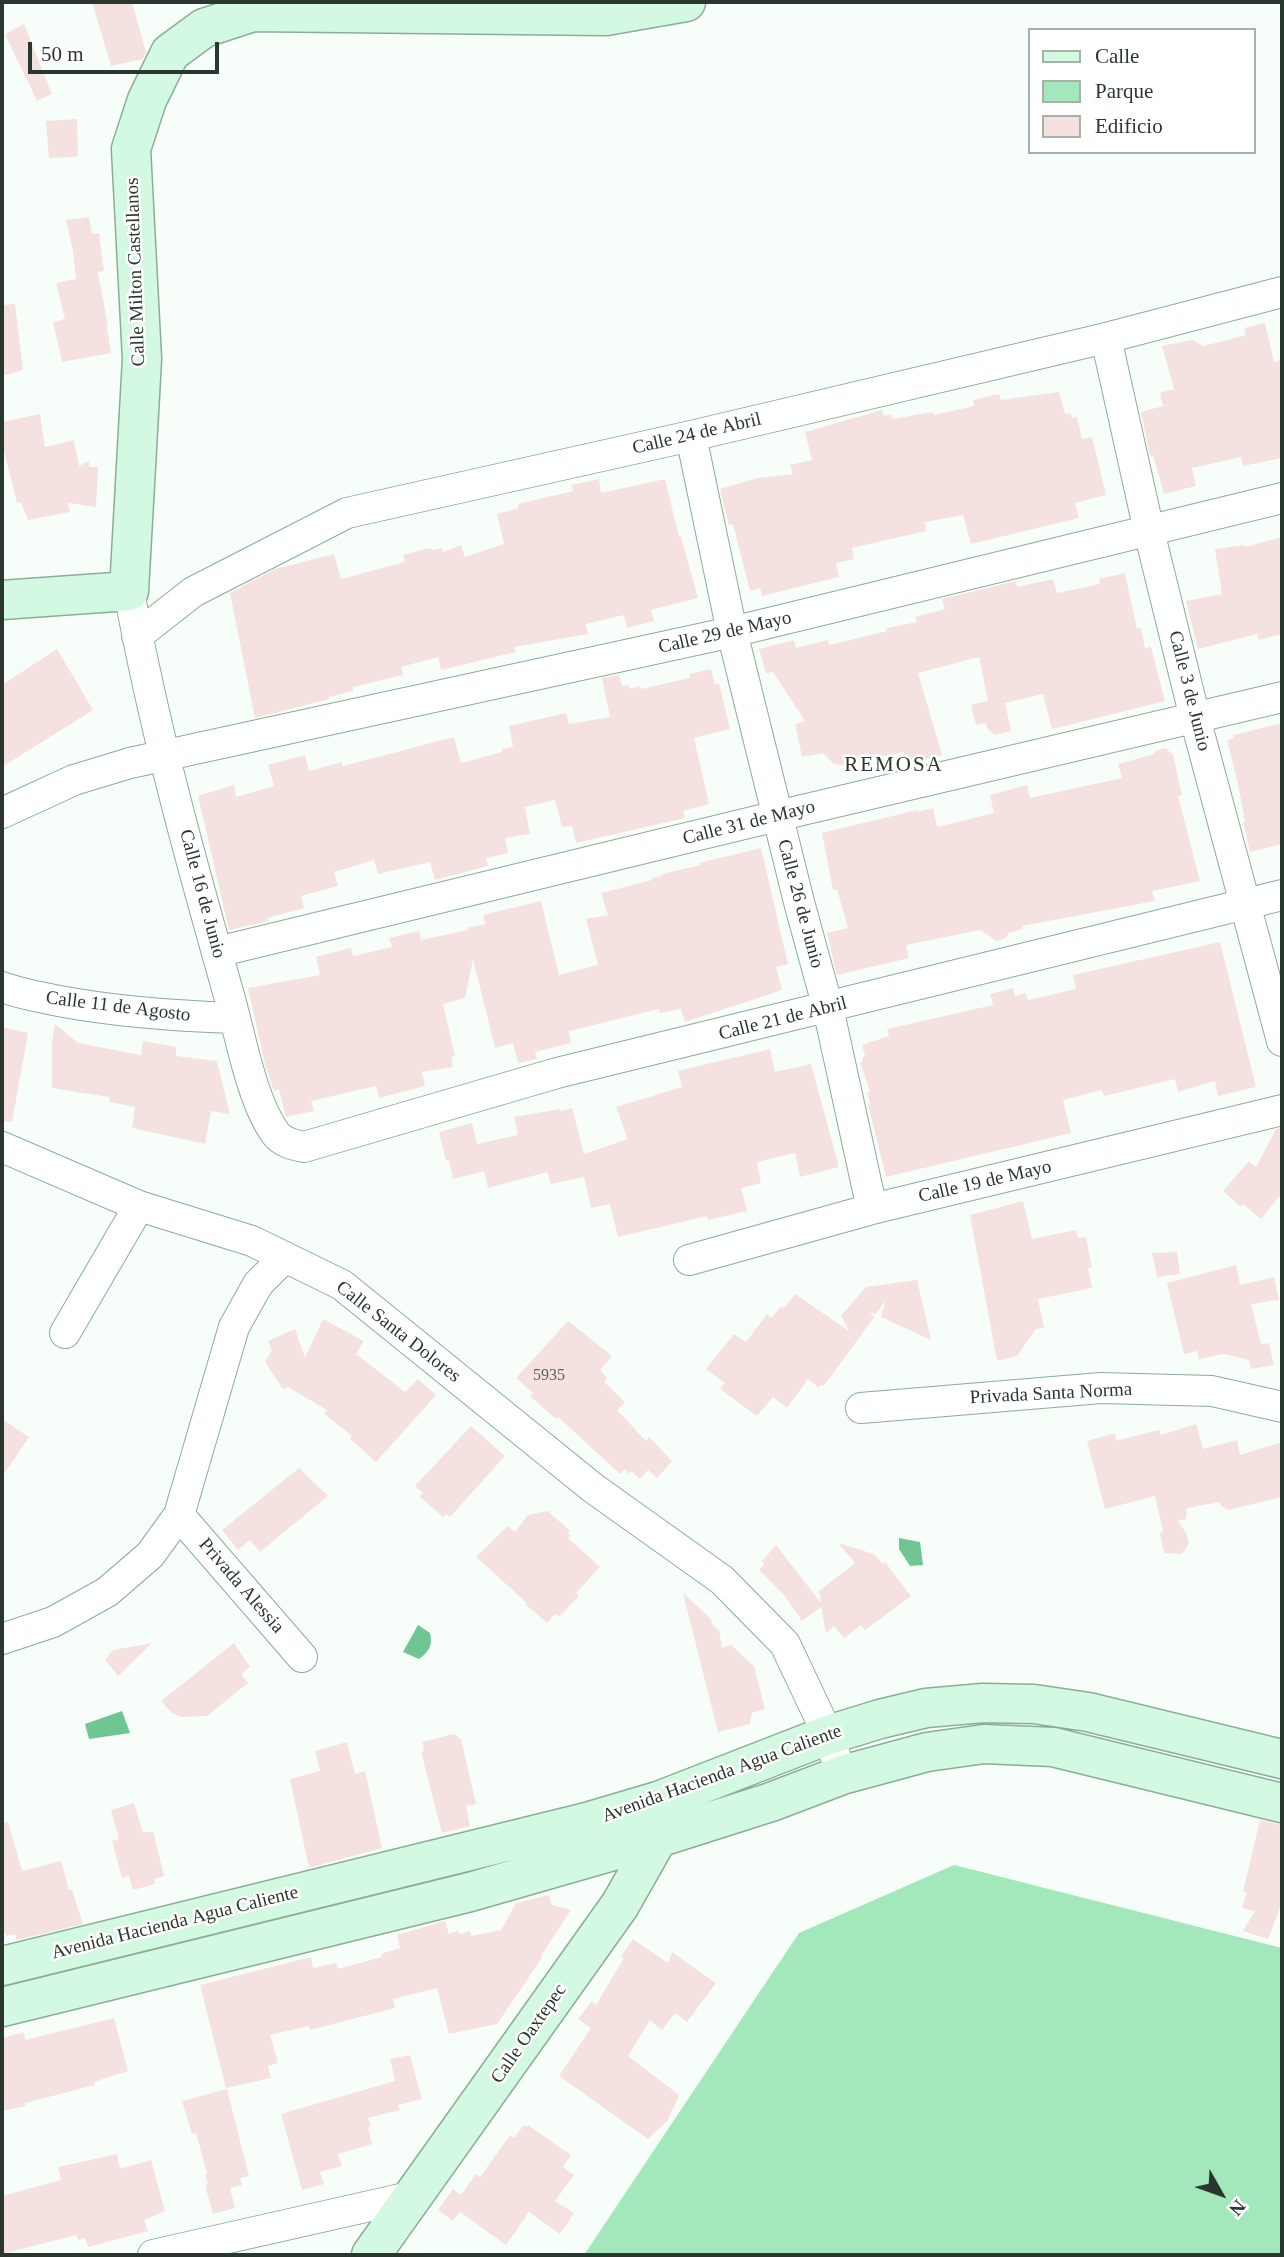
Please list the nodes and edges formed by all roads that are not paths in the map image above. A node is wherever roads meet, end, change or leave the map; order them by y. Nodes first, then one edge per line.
1 (686, 2) edge
2 (1282, 292) edge
3 (1106, 338) junction
4 (691, 436) junction
5 (1282, 498) edge
6 (1149, 531) junction
7 (129, 591) junction
8 (2, 600) edge
9 (732, 632) junction
10 (137, 636) junction
11 (1282, 698) edge
12 (1195, 718) junction
13 (166, 756) junction
14 (2, 813) edge
15 (778, 816) junction
16 (1282, 895) edge
17 (1246, 905) junction
18 (217, 952) junction
19 (2, 987) edge
20 (828, 1008) junction
21 (235, 1018) junction
22 (1282, 1041) edge
23 (1282, 1110) edge
24 (287, 1143) joint
25 (2, 1147) edge
26 (139, 1206) junction
27 (872, 1209) junction
28 (285, 1257) junction
29 (689, 1260) dead end
30 (65, 1333) dead end
31 (1282, 1407) edge
32 (861, 1408) dead end
33 (179, 1515) junction
34 (2, 1639) edge
35 (302, 1657) dead end
36 (828, 1735) junction
37 (1282, 1759) edge
38 (842, 1775) junction
39 (657, 1801) junction
40 (1282, 1804) edge
41 (658, 1838) junction
42 (2, 1966) edge
43 (2, 2007) edge
44 (414, 2196) junction
45 (153, 2255) edge
46 (371, 2255) edge

1 - 7 main road, Calle Milton Castellanos
2 - 3 street, Calle 24 de Abril
3 - 4 street, Calle 24 de Abril
3 - 6 street, Calle 3 de Junio
4 - 9 street, Calle 26 de Junio
4 - 10 street, Calle 24 de Abril
5 - 6 street, Calle 29 de Mayo
6 - 9 street, Calle 29 de Mayo
6 - 12 street, Calle 3 de Junio
7 - 8 main road
7 - 10 street, Calle Milton Castellanos
9 - 13 street, Calle 29 de Mayo
9 - 15 street, Calle 26 de Junio
10 - 13 street, Calle 16 de Junio
11 - 12 street, Calle 31 de Mayo
12 - 15 street, Calle 31 de Mayo
12 - 17 street, Calle 3 de Junio
13 - 14 street, Calle 29 de Mayo
13 - 18 street, Calle 16 de Junio
15 - 18 street, Calle 31 de Mayo
15 - 20 street, Calle 26 de Junio
16 - 17 street, Calle 21 de Abril
17 - 20 street, Calle 21 de Abril
17 - 22 street, Calle 3 de Junio
18 - 21 street, Calle 16 de Junio
19 - 21 street, Calle 11 de Agosto
20 - 24 street, Calle 21 de Abril
20 - 27 street, Calle 26 de Junio
21 - 24 street, Calle 16 de Junio
23 - 27 street, Calle 19 de Mayo
25 - 26 street, Calle Santa Dolores
26 - 28 street, Calle Santa Dolores
26 - 30 street
27 - 29 street, Calle 19 de Mayo
28 - 33 street
28 - 36 street, Calle Santa Dolores
31 - 32 street, Privada Santa Norma
33 - 34 street
33 - 35 street, Privada Alessia
36 - 37 main road, Avenida Hacienda Agua Caliente
36 - 38 street, Calle Santa Dolores
36 - 39 main road, Avenida Hacienda Agua Caliente
38 - 40 main road, Avenida Hacienda Agua Caliente
38 - 41 main road, Avenida Hacienda Agua Caliente
39 - 41 main road
39 - 42 main road, Avenida Hacienda Agua Caliente
41 - 43 main road, Avenida Hacienda Agua Caliente
41 - 44 main road, Calle Oaxtepec
44 - 45 street
44 - 46 main road, Calle Oaxtepec

